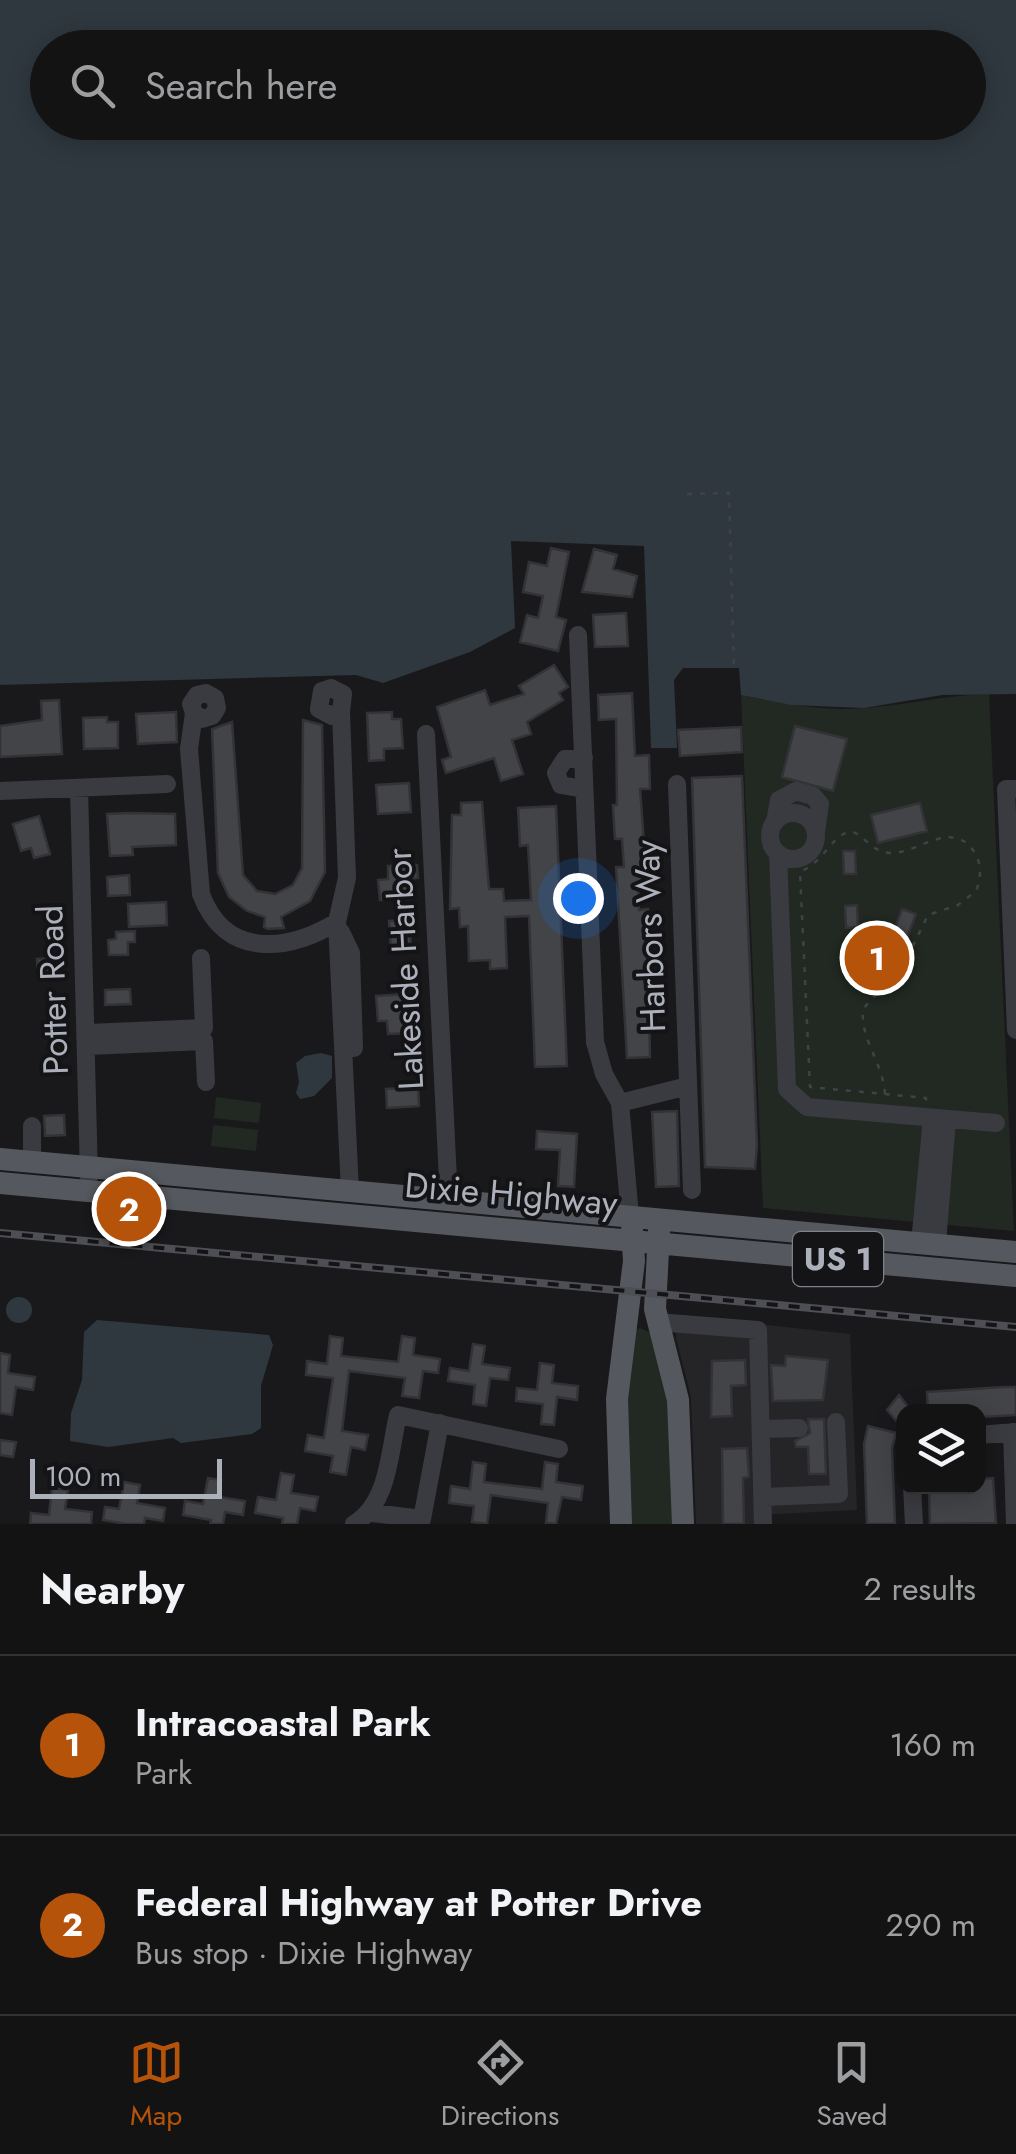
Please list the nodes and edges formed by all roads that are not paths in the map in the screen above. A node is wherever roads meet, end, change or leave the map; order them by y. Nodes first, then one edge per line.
1 (578, 635) dead end
2 (341, 712) dead end
3 (194, 713) dead end
4 (426, 734) dead end
5 (584, 758) junction
6 (166, 784) dead end
7 (676, 784) dead end
8 (79, 788) junction
9 (584, 789) junction
10 (1011, 789) edge
11 (0, 791) edge
12 (778, 853) junction
13 (337, 922) junction
14 (1014, 957) edge
15 (201, 958) dead end
16 (1016, 1030) edge
17 (204, 1034) junction
18 (88, 1039) junction
19 (206, 1082) dead end
20 (688, 1086) junction
21 (620, 1103) junction
22 (935, 1115) junction
23 (996, 1123) dead end
24 (32, 1126) dead end
25 (0, 1159) edge
26 (32, 1162) junction
27 (89, 1179) junction
28 (0, 1183) edge
29 (692, 1190) dead end
30 (350, 1191) junction
31 (449, 1200) junction
32 (348, 1215) junction
33 (630, 1216) junction
34 (659, 1230) junction
35 (634, 1240) junction
36 (928, 1244) junction
37 (1016, 1252) edge
38 (1016, 1276) edge
39 (657, 1322) junction
40 (836, 1422) dead end
41 (440, 1424) junction
42 (799, 1428) dead end
43 (761, 1429) junction
44 (1014, 1432) edge
45 (986, 1434) edge
46 (560, 1448) dead end
47 (912, 1494) edge
48 (763, 1497) junction
49 (372, 1513) junction
50 (354, 1524) edge
51 (620, 1524) edge
52 (684, 1524) edge
53 (763, 1524) edge
54 (914, 1524) edge
55 (1015, 1524) edge

1 - 5 street
2 - 13 street
3 - 13 street
4 - 31 street, Lakeside Harbor
5 - 9 street
5 - 9 street
6 - 8 street
7 - 20 street, Harbors Way
8 - 11 street
8 - 18 street, Potter Road
9 - 21 street
10 - 14 street
12 - 12 street
12 - 22 street
13 - 30 street
14 - 16 street
15 - 17 street
17 - 18 street
17 - 19 street
18 - 27 street, Potter Road
20 - 21 street
20 - 29 street, Harbors Way
21 - 33 street
22 - 23 street
22 - 36 street
24 - 26 street
25 - 26 main road, Dixie Highway / US 1
26 - 27 main road, Dixie Highway / US 1
27 - 28 main road, Dixie Highway / US 1
27 - 30 main road, Dixie Highway / US 1
27 - 32 main road, Dixie Highway / US 1
30 - 31 main road, Dixie Highway / US 1
30 - 32 street
31 - 33 main road, Dixie Highway / US 1
32 - 35 main road, Dixie Highway / US 1
33 - 34 main road, Dixie Highway / US 1
33 - 35 main road
34 - 35 main road, Dixie Highway / US 1
34 - 36 main road, Dixie Highway / US 1
34 - 38 main road, Dixie Highway / US 1
34 - 39 main road
35 - 51 main road
36 - 37 main road, Dixie Highway / US 1
39 - 43 street
39 - 52 main road
40 - 48 street
41 - 46 street
41 - 49 street
41 - 49 street
42 - 43 street
43 - 48 street
44 - 45 street
44 - 55 street
47 - 54 street
48 - 53 street
49 - 50 street

